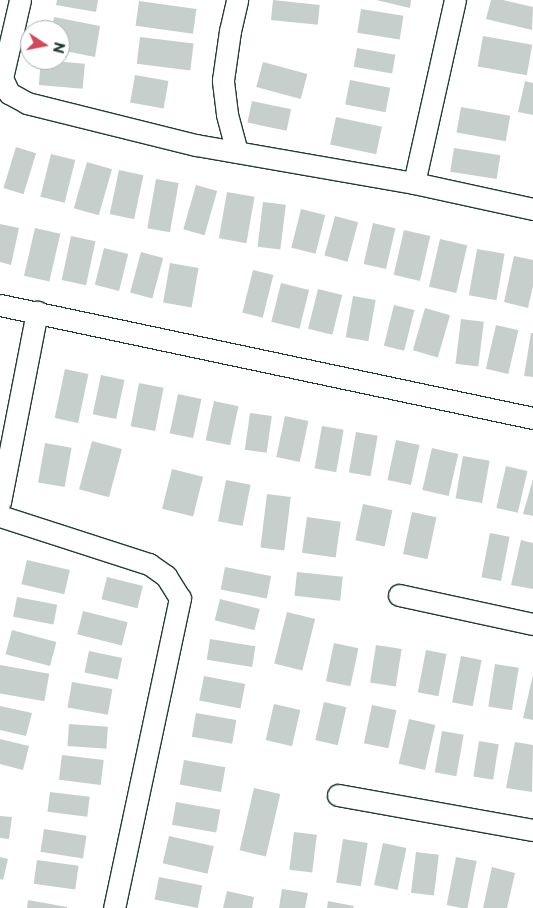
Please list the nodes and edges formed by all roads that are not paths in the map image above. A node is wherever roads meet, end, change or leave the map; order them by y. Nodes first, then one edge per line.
1 (20, 0) edge
2 (237, 0) edge
3 (455, 0) edge
4 (237, 152) junction
5 (414, 183) junction
6 (533, 209) edge
7 (0, 305) edge
8 (37, 312) junction
9 (533, 418) edge
10 (0, 502) edge
11 (0, 516) edge
12 (399, 595) dead end
13 (533, 624) edge
14 (338, 795) dead end
15 (533, 830) edge
16 (114, 908) edge

1 - 4 street
2 - 4 street
3 - 5 street
4 - 5 street
5 - 6 street
7 - 8 street
8 - 9 street
8 - 10 street
11 - 16 street
12 - 13 street
14 - 15 street

